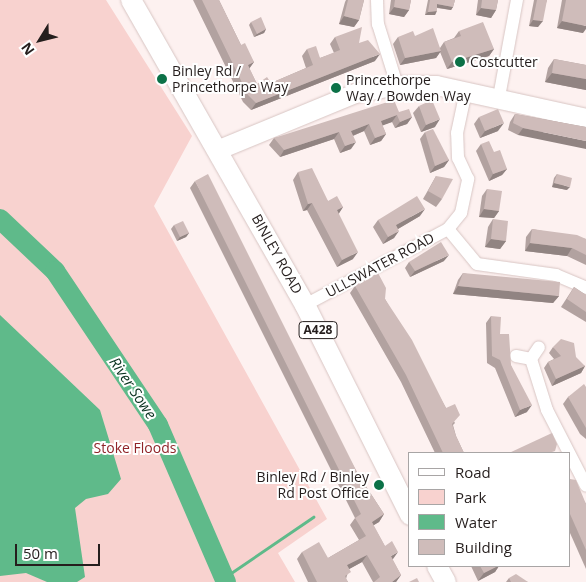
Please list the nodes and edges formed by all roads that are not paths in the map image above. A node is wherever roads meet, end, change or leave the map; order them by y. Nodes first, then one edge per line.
1 (131, 0) edge
2 (377, 0) edge
3 (517, 0) edge
4 (397, 85) junction
5 (466, 91) junction
6 (499, 97) junction
7 (586, 118) edge
8 (219, 148) junction
9 (448, 229) junction
10 (586, 288) edge
11 (305, 305) junction
12 (538, 347) dead end
13 (516, 356) dead end
14 (531, 359) junction
15 (566, 452) edge
16 (574, 470) edge
17 (586, 486) edge
18 (408, 511) edge
19 (438, 567) edge
20 (446, 582) edge

1 - 8 main road, BINLEY ROAD / A428
2 - 4 street
3 - 6 street
4 - 5 street
4 - 8 street
5 - 6 street
5 - 9 street
6 - 7 street
8 - 11 main road, BINLEY ROAD / A428
9 - 10 street, ULLSWATER ROAD
9 - 11 street, ULLSWATER ROAD
11 - 18 main road, BINLEY ROAD / A428
12 - 14 street
13 - 14 street
14 - 15 street
16 - 17 street
19 - 20 main road

